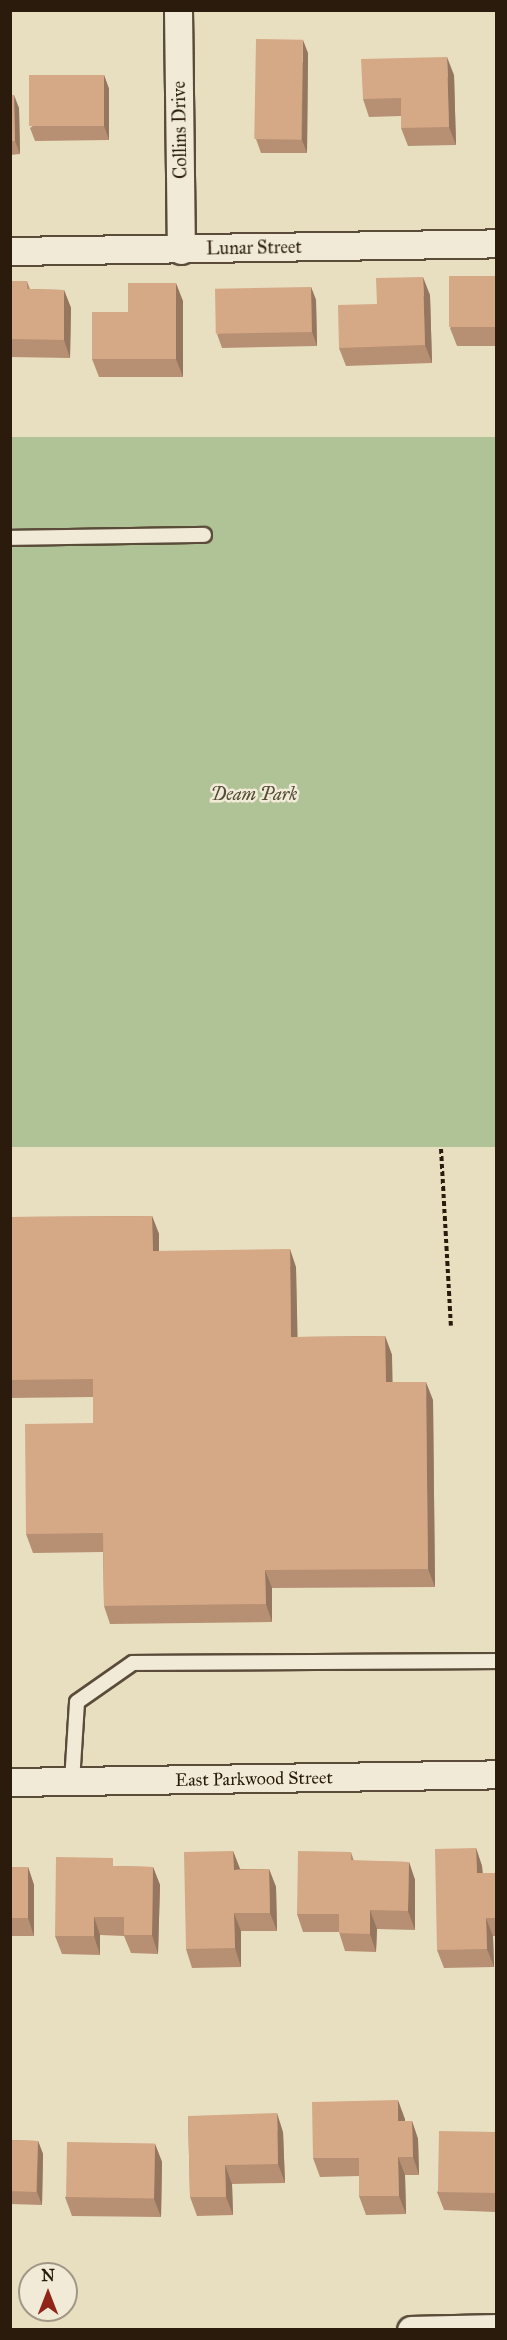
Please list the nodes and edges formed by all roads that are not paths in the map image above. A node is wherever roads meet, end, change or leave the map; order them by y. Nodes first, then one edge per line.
1 (178, 10) edge
2 (496, 243) edge
3 (181, 250) junction
4 (10, 251) edge
5 (204, 535) dead end
6 (10, 538) edge
7 (496, 1661) edge
8 (496, 1774) edge
9 (10, 1782) edge
10 (72, 1782) junction
11 (496, 2328) edge
12 (411, 2330) edge

1 - 3 street, Collins Drive
2 - 3 street, Lunar Street
3 - 4 street, Lunar Street
5 - 6 lane
7 - 10 lane
8 - 10 street, East Parkwood Street
9 - 10 street, East Parkwood Street
11 - 12 street

